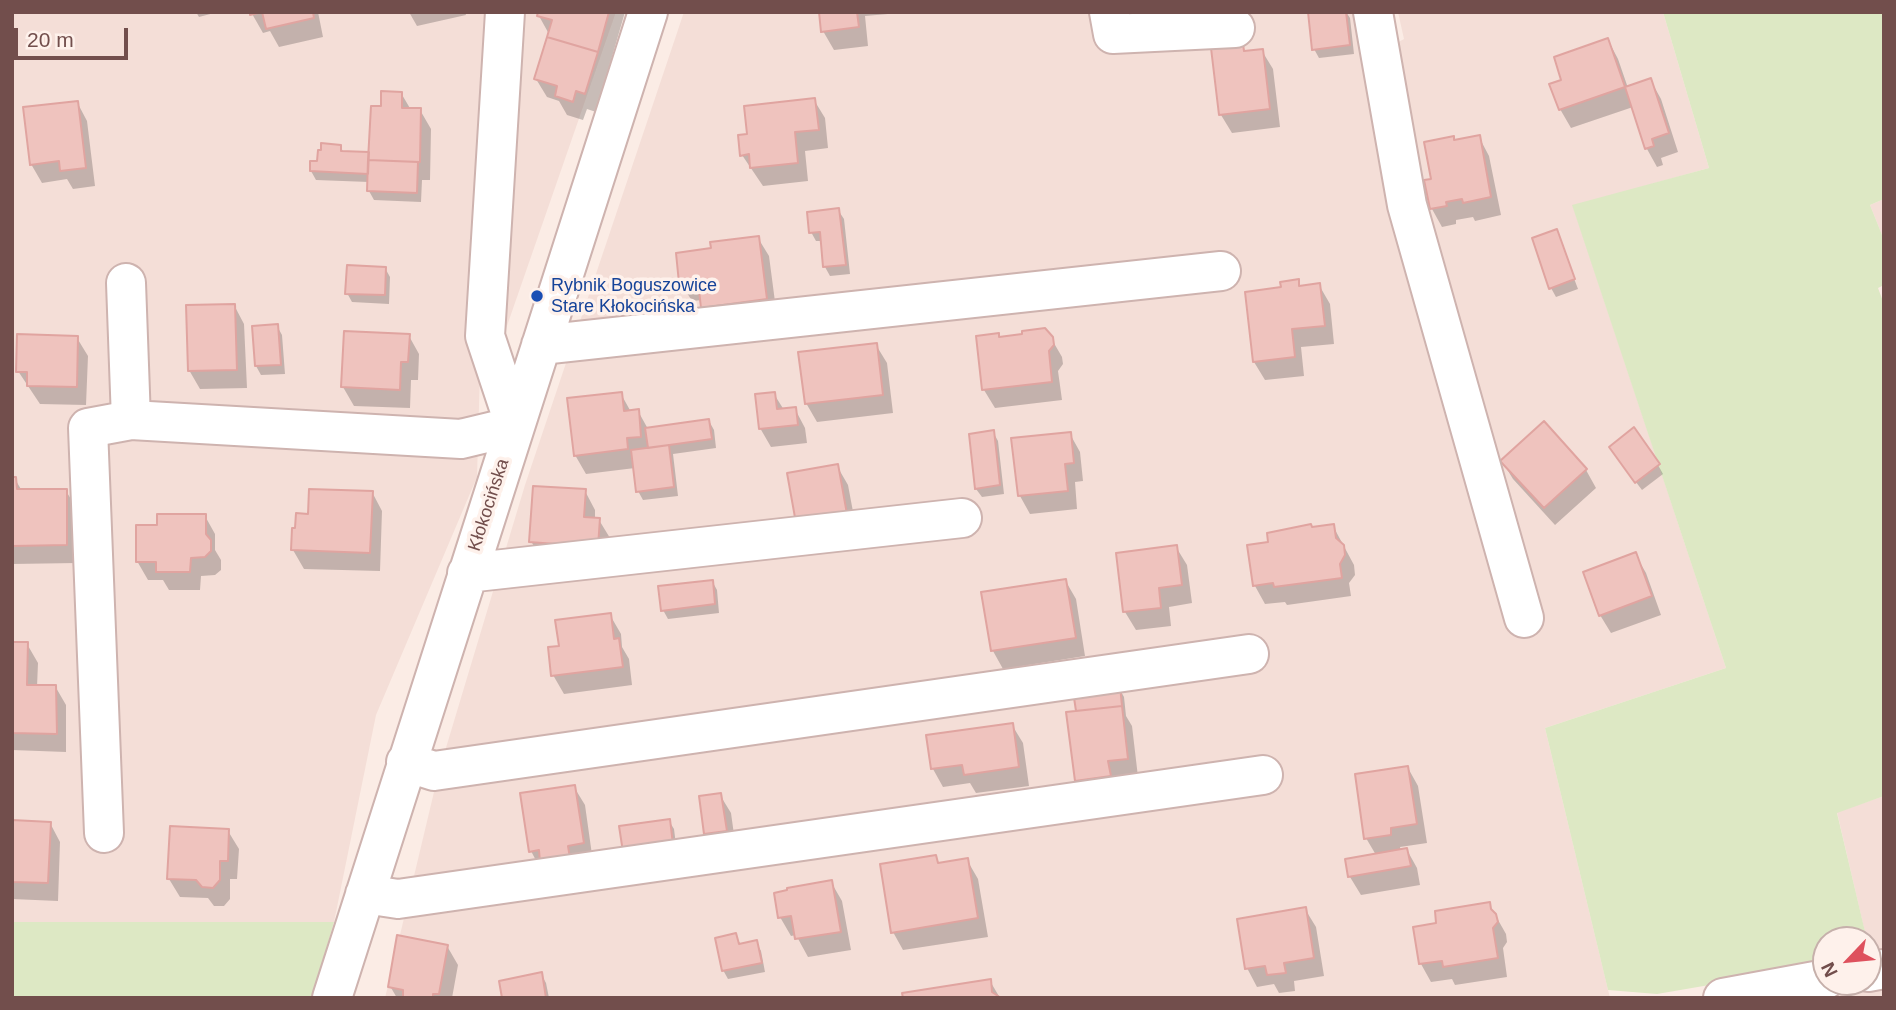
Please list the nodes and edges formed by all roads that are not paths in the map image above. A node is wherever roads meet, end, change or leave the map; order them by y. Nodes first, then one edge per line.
1 (505, 12) edge
2 (648, 12) edge
3 (1109, 12) edge
4 (1373, 12) edge
5 (1235, 28) dead end
6 (1221, 271) dead end
7 (126, 283) dead end
8 (541, 345) junction
9 (131, 420) junction
10 (515, 426) junction
11 (962, 518) dead end
12 (467, 573) junction
13 (1524, 618) dead end
14 (1249, 654) dead end
15 (407, 762) junction
16 (1264, 775) dead end
17 (104, 833) dead end
18 (365, 894) junction
19 (1812, 982) edge
20 (332, 998) edge
21 (1723, 998) edge

1 - 10 street
2 - 8 street, Kłokocińska
3 - 5 street
4 - 13 street
6 - 8 street
7 - 9 street
8 - 10 street, Kłokocińska
9 - 10 street
9 - 17 street
10 - 12 street, Kłokocińska
11 - 12 street
12 - 15 street, Kłokocińska
14 - 15 street
15 - 18 street, Kłokocińska
16 - 18 street
18 - 20 street, Kłokocińska
19 - 21 street

